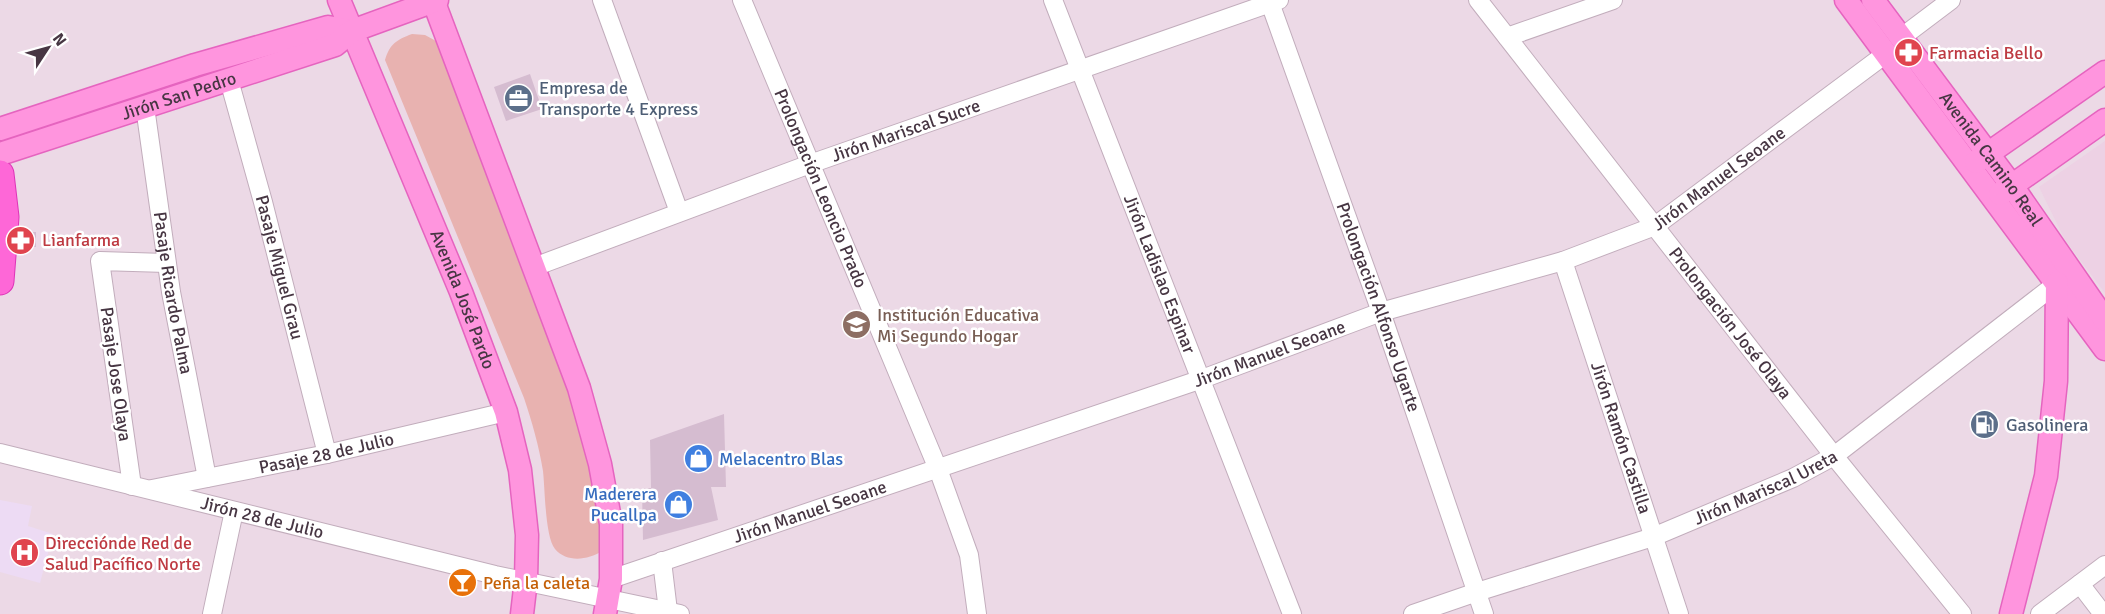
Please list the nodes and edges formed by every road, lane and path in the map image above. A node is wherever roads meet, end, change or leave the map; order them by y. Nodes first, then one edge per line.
1 (339, 0) edge
2 (434, 0) edge
3 (602, 0) edge
4 (742, 0) edge
5 (1053, 0) edge
6 (1478, 0) edge
7 (1613, 0) edge
8 (1846, 0) edge
9 (1874, 0) edge
10 (1951, 0) edge
11 (1273, 1) edge
12 (352, 31) junction
13 (1507, 37) junction
14 (1894, 45) junction
15 (1082, 70) junction
16 (2105, 72) edge
17 (229, 80) junction
18 (146, 107) junction
19 (2105, 120) edge
20 (0, 129) edge
21 (0, 154) edge
22 (1979, 160) junction
23 (810, 164) junction
24 (0, 174) edge
25 (2003, 192) junction
26 (679, 212) junction
27 (1655, 226) junction
28 (1563, 261) junction
29 (166, 263) junction
30 (534, 267) junction
31 (2064, 278) junction
32 (0, 281) edge
33 (1381, 312) junction
34 (2105, 320) edge
35 (2105, 349) edge
36 (1202, 379) junction
37 (506, 412) junction
38 (0, 453) edge
39 (327, 454) junction
40 (1834, 456) junction
41 (938, 469) junction
42 (207, 478) junction
43 (140, 488) junction
44 (234, 512) junction
45 (1653, 537) junction
46 (662, 561) junction
47 (2105, 565) edge
48 (526, 580) junction
49 (2080, 584) junction
50 (1477, 592) junction
51 (608, 597) edge
52 (674, 613) edge
53 (212, 614) edge
54 (522, 614) edge
55 (977, 614) edge
56 (1292, 614) edge
57 (1413, 614) edge
58 (1484, 614) edge
59 (1678, 614) edge
60 (1962, 614) edge
61 (2011, 614) edge
62 (2040, 614) edge
63 (2103, 614) edge

1 - 12 main road, Avenida José Pardo
2 - 12 main road, Jirón San Pedro
2 - 30 main road
3 - 26 street
4 - 23 street, Prolongación Leoncio Prado
5 - 15 street, Jirón Ladislao Espinar
6 - 13 street, Prolongación José Olaya
7 - 13 street
8 - 14 main road, Avenida Camino Real
9 - 14 main road, Avenida Camino Real
10 - 14 street, Jirón Manuel Seoane
11 - 15 street, Jirón Mariscal Sucre
11 - 33 street, Prolongación Alfonso Ugarte
12 - 17 main road, Jirón San Pedro
12 - 20 main road, Jirón San Pedro
12 - 37 main road, Avenida José Pardo
13 - 27 street, Prolongación José Olaya
14 - 22 main road, Avenida Camino Real
14 - 27 street, Jirón Manuel Seoane
15 - 23 street, Jirón Mariscal Sucre
15 - 36 street, Jirón Ladislao Espinar
16 - 22 main road
17 - 18 main road, Jirón San Pedro
17 - 39 street, Pasaje Miguel Grau
18 - 21 main road, Jirón San Pedro
18 - 29 street, Pasaje Ricardo Palma
19 - 25 main road
22 - 25 main road, Avenida Camino Real
23 - 26 street, Jirón Mariscal Sucre
23 - 41 street, Prolongación Leoncio Prado
24 - 32 highway
25 - 31 main road, Avenida Camino Real
26 - 30 street, Jirón Mariscal Sucre
27 - 28 street, Jirón Manuel Seoane
27 - 40 street, Prolongación José Olaya
28 - 33 street, Jirón Manuel Seoane
28 - 45 street, Jirón Ramón Castilla
29 - 42 street, Pasaje Ricardo Palma
29 - 43 street, Pasaje Jose Olaya
30 - 51 main road
31 - 34 main road, Avenida Camino Real
31 - 35 main road, Avenida Camino Real
31 - 40 street, Jirón Mariscal Ureta
31 - 61 main road
33 - 36 street, Jirón Manuel Seoane
33 - 50 street, Prolongación Alfonso Ugarte
36 - 41 street, Jirón Manuel Seoane
36 - 56 street, Jirón Ladislao Espinar
37 - 39 street, Pasaje 28 de Julio
37 - 48 main road, Avenida José Pardo
38 - 43 street, Jirón 28 de Julio
39 - 42 street, Pasaje 28 de Julio
40 - 45 street, Jirón Mariscal Ureta
40 - 60 street, Prolongación José Olaya
41 - 46 street, Jirón Manuel Seoane
41 - 55 street, Prolongación Leoncio Prado
42 - 43 street, Pasaje 28 de Julio
43 - 44 street, Jirón 28 de Julio
44 - 48 street, Jirón 28 de Julio
44 - 53 street
45 - 50 street, Jirón Mariscal Ureta
45 - 59 street, Jirón Ramón Castilla
46 - 51 street, Jirón Manuel Seoane
46 - 52 street
47 - 49 street
48 - 51 street, Jirón 28 de Julio
48 - 54 main road, Avenida José Pardo
49 - 62 street
49 - 63 street
50 - 57 street, Jirón Mariscal Ureta
50 - 58 street, Prolongación Alfonso Ugarte
51 - 52 street, Jirón 28 de Julio

